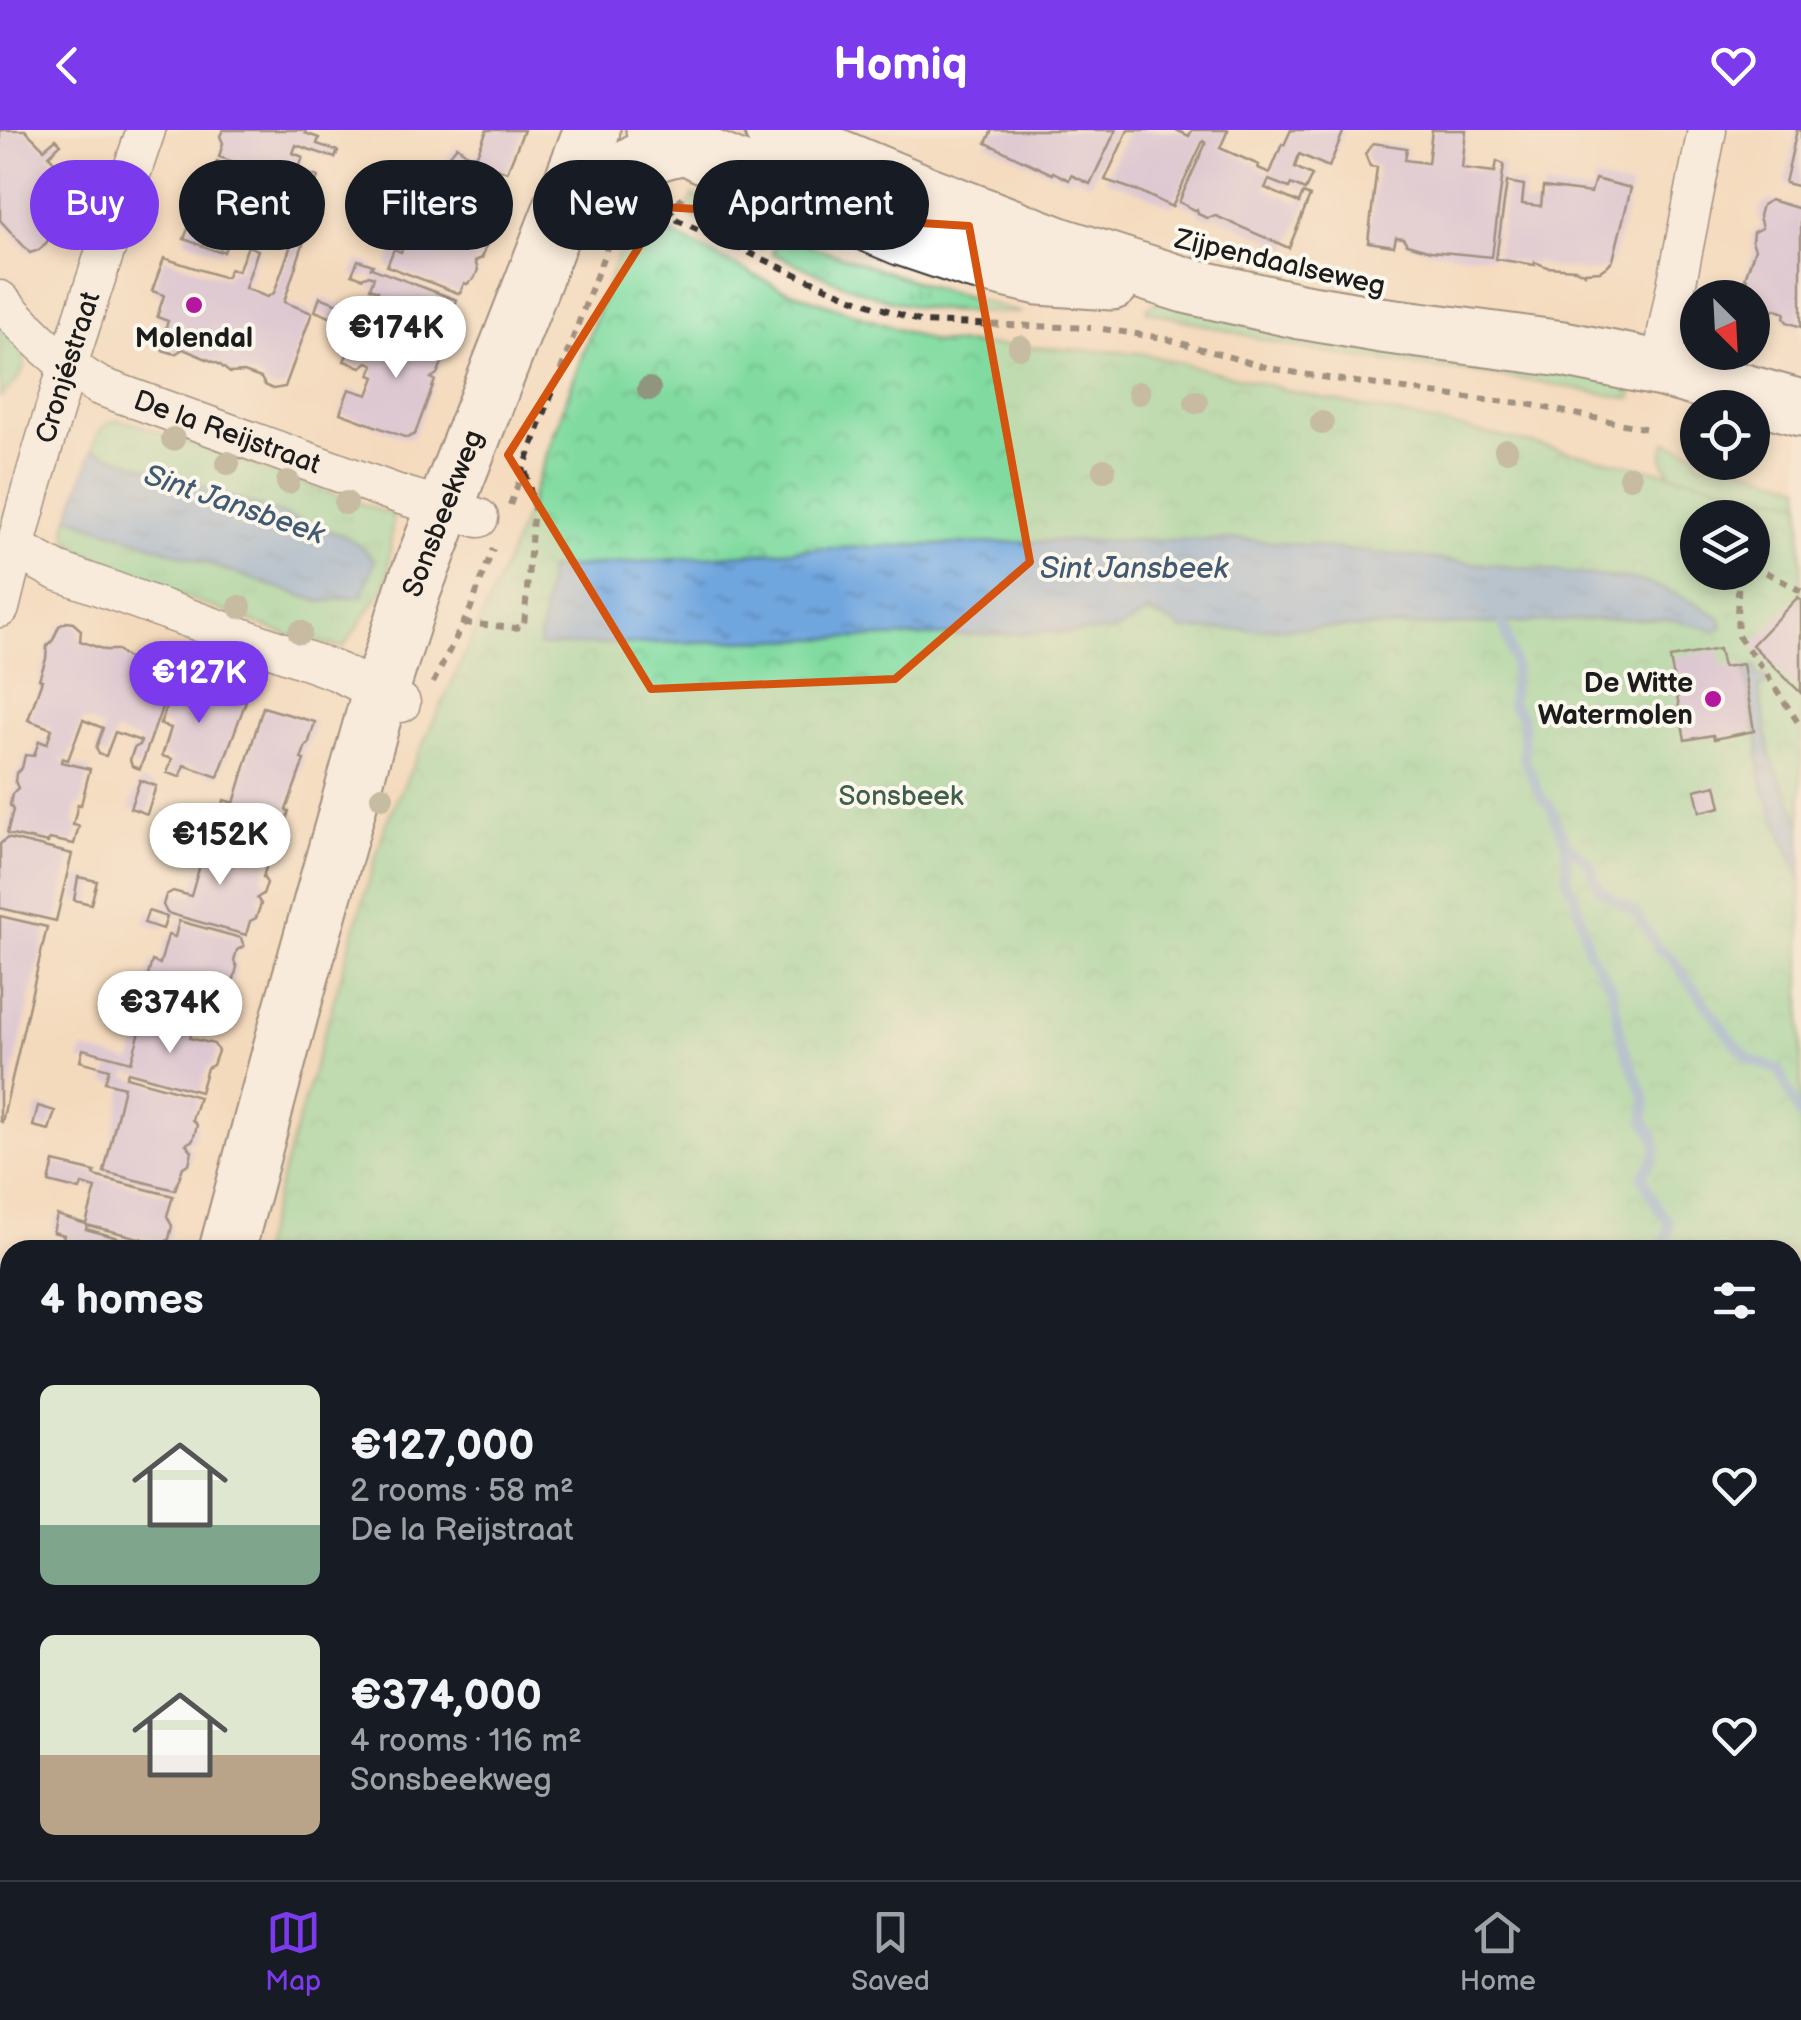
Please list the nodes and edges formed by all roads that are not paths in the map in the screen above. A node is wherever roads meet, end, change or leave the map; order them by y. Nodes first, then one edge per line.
1 (146, 130) edge
2 (592, 130) edge
3 (631, 130) edge
4 (774, 130) edge
5 (1707, 130) edge
6 (670, 138) edge
7 (618, 160) edge
8 (639, 160) edge
9 (577, 250) edge
10 (1185, 284) junction
11 (0, 300) edge
12 (67, 365) junction
13 (1662, 369) junction
14 (1801, 408) edge
15 (462, 513) junction
16 (14, 548) junction
17 (0, 608) edge
18 (390, 698) junction
19 (230, 1240) edge

1 - 12 street, Cronjéstraat
2 - 15 main road, Sonsbeekweg
3 - 7 main road, Sonsbeekweg
4 - 10 main road, Zijpendaalseweg
5 - 13 street
6 - 8 main road, Sonsbeekweg
6 - 10 main road, Zijpendaalseweg
9 - 15 main road, Sonsbeekweg
10 - 13 main road, Zijpendaalseweg
11 - 12 street, De la Reijstraat
12 - 15 street, De la Reijstraat
12 - 16 street, Cronjéstraat
13 - 14 main road, Zijpendaalseweg
15 - 18 main road, Sonsbeekweg
16 - 17 street, Cronjéstraat
16 - 18 street
18 - 19 main road, Sonsbeekweg

